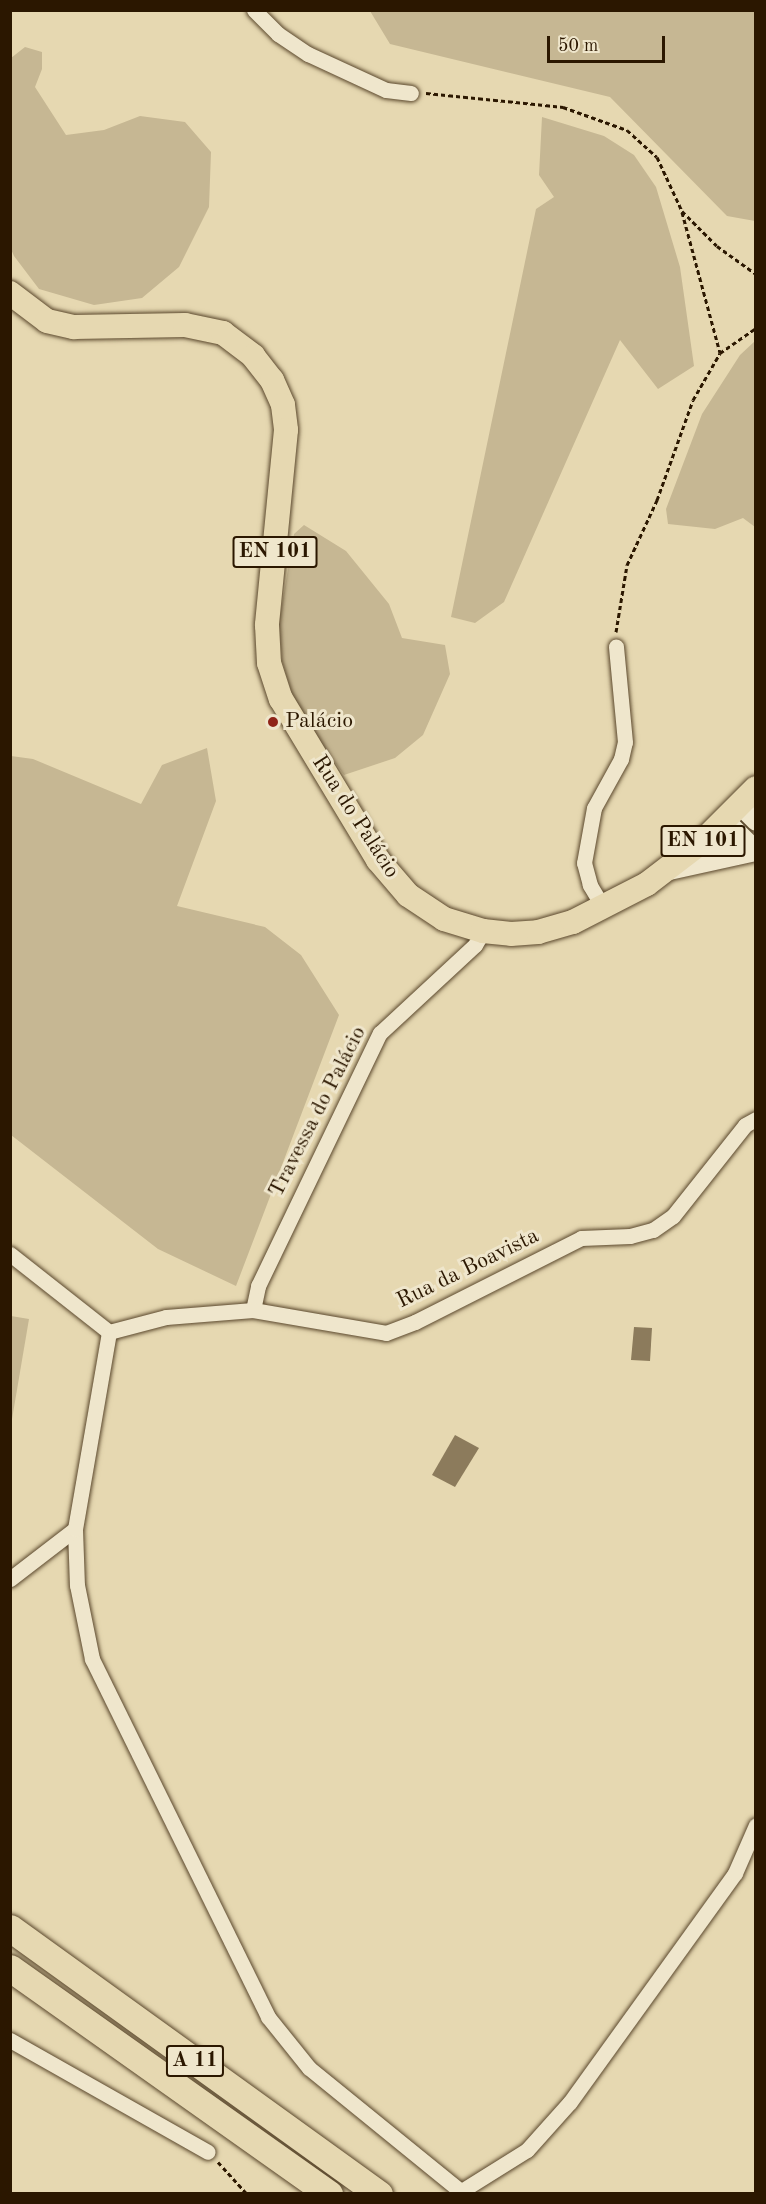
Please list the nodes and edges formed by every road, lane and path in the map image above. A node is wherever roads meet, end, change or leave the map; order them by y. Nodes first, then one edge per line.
1 (254, 10) edge
2 (411, 93) joint
3 (682, 211) junction
4 (756, 274) edge
5 (10, 293) edge
6 (756, 328) edge
7 (720, 353) junction
8 (615, 646) joint
9 (740, 804) edge
10 (756, 822) edge
11 (756, 851) edge
12 (663, 872) junction
13 (603, 907) junction
14 (483, 931) junction
15 (756, 1119) edge
16 (10, 1254) edge
17 (253, 1310) junction
18 (109, 1332) junction
19 (75, 1529) junction
20 (10, 1579) edge
21 (756, 1824) edge
22 (10, 1928) edge
23 (10, 1968) edge
24 (10, 2040) edge
25 (208, 2152) joint
26 (464, 2192) edge
27 (247, 2193) edge
28 (329, 2193) edge
29 (379, 2193) edge

1 - 2 street
2 - 3 path
3 - 4 path
3 - 7 path
5 - 14 main road, Rua do Palácio / EN 101
6 - 7 path
7 - 8 path
8 - 13 street
9 - 10 street
9 - 11 street
9 - 12 main road, EN 101
11 - 12 street
12 - 13 main road, EN 101
13 - 14 main road, EN 101
14 - 17 street, Travessa do Palácio
15 - 17 street, Rua da Boavista
16 - 18 street
17 - 18 street, Rua da Boavista
18 - 19 street
19 - 20 street
19 - 26 street
21 - 26 street
22 - 29 highway, A 11
23 - 28 highway, A 11
24 - 25 street
25 - 27 path

